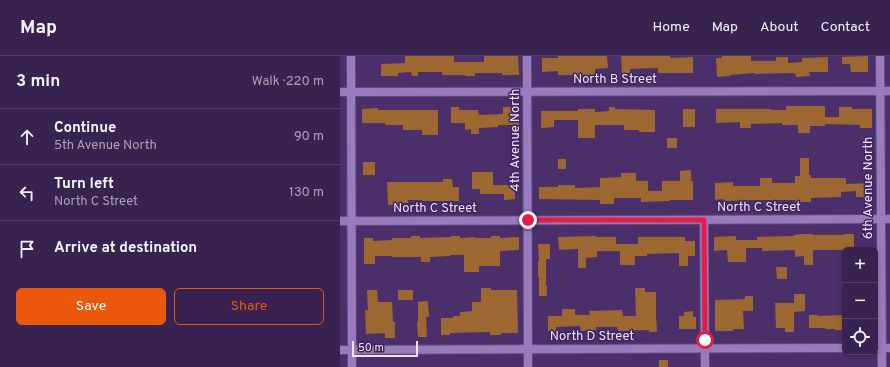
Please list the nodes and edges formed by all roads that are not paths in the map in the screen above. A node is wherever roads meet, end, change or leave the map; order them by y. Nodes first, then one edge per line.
1 (351, 56) edge
2 (528, 56) edge
3 (880, 56) edge
4 (880, 91) junction
5 (890, 91) edge
6 (340, 92) edge
7 (351, 92) junction
8 (527, 92) junction
9 (881, 219) junction
10 (890, 219) edge
11 (528, 220) junction
12 (704, 220) junction
13 (340, 221) edge
14 (351, 221) junction
15 (705, 348) junction
16 (842, 348) edge
17 (882, 348) edge
18 (528, 349) junction
19 (340, 350) edge
20 (352, 350) junction
21 (352, 367) edge
22 (528, 367) edge
23 (705, 367) edge
24 (882, 367) edge

1 - 7 street
2 - 8 street, 4th Avenue North
3 - 4 street, 6th Avenue North
4 - 5 street, North B Street
4 - 8 street, North B Street
4 - 9 street, 6th Avenue North
6 - 7 street, North B Street
7 - 8 street, North B Street
7 - 14 street
8 - 11 street, 4th Avenue North
9 - 10 street, North C Street
9 - 12 street, North C Street
9 - 17 street, 6th Avenue North
11 - 12 street, North C Street
11 - 14 street, North C Street
11 - 18 street, 4th Avenue North
12 - 15 street
13 - 14 street, North C Street
14 - 20 street
15 - 16 street, North D Street
15 - 18 street, North D Street
15 - 23 street
17 - 24 street, 6th Avenue North
18 - 20 street, North D Street
18 - 22 street, 4th Avenue North
19 - 20 street, North D Street
20 - 21 street

